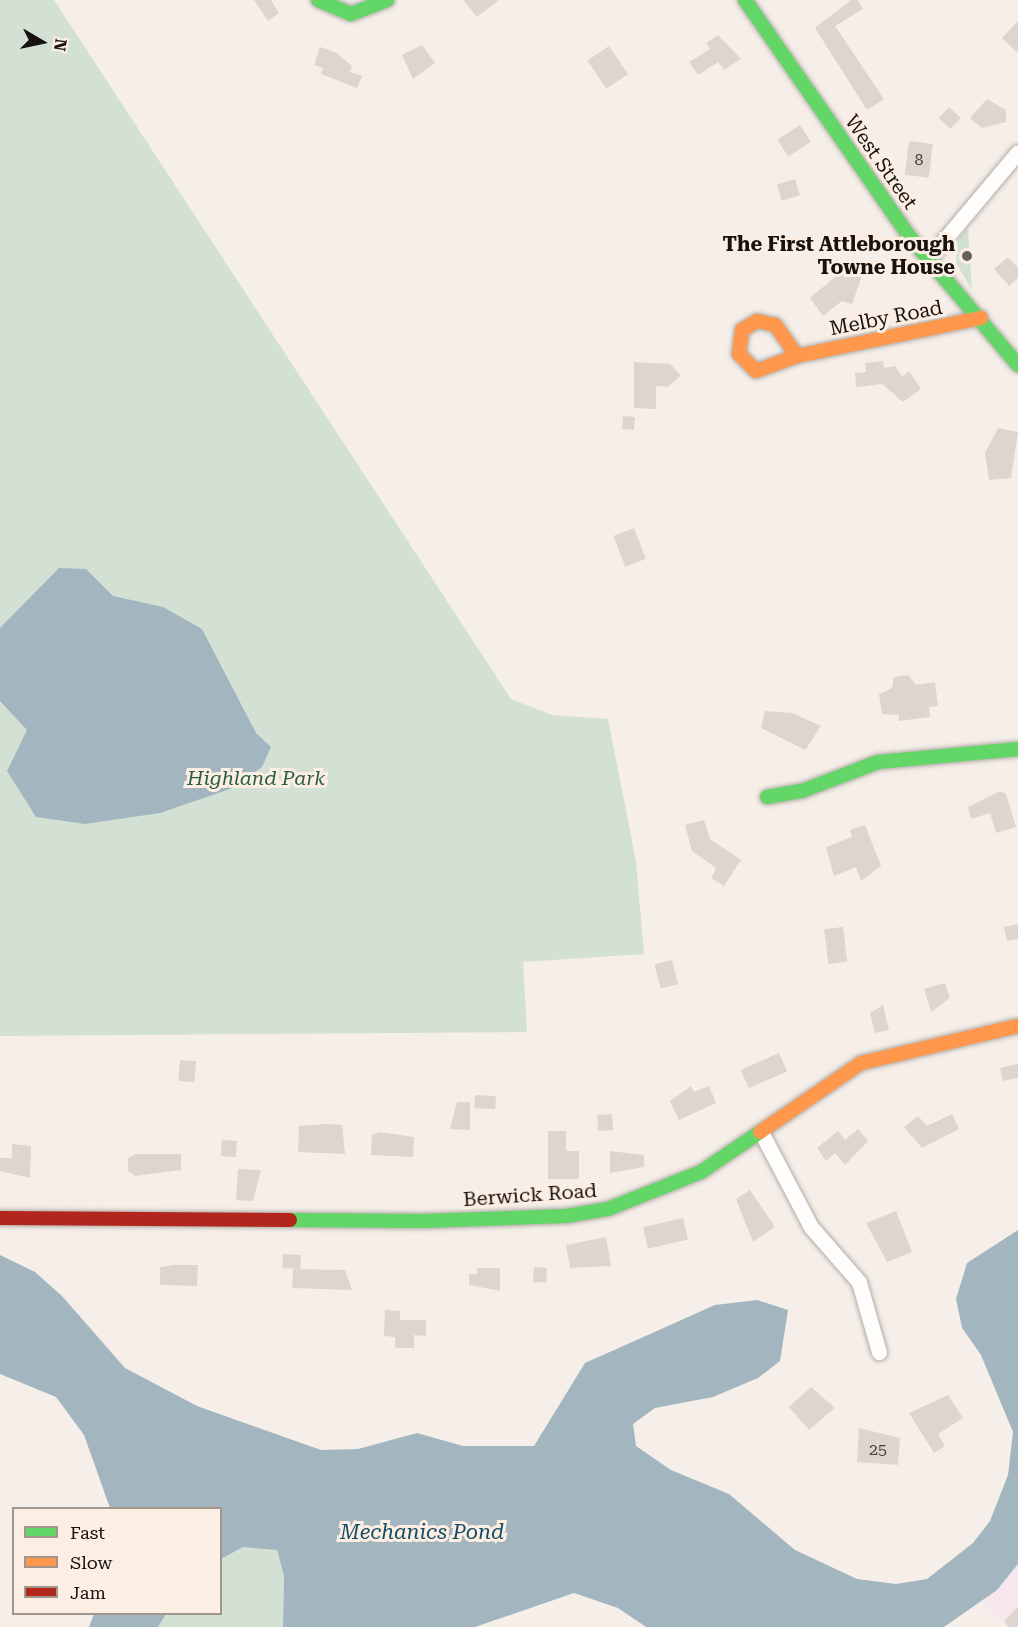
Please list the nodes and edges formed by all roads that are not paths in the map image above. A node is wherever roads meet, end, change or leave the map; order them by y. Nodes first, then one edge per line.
1 (318, 0) edge
2 (387, 0) edge
3 (745, 0) edge
4 (1018, 152) edge
5 (929, 258) junction
6 (981, 318) junction
7 (797, 356) dead end
8 (1018, 365) edge
9 (1018, 749) edge
10 (767, 797) dead end
11 (1018, 1026) edge
12 (762, 1134) junction
13 (0, 1218) edge
14 (879, 1352) dead end

1 - 2 street
3 - 5 street, West Street
4 - 5 street
5 - 6 street, West Street
6 - 7 street, Melby Road
6 - 8 street, West Street
9 - 10 street
11 - 12 street, Berwick Road
12 - 13 street, Berwick Road
12 - 14 street

